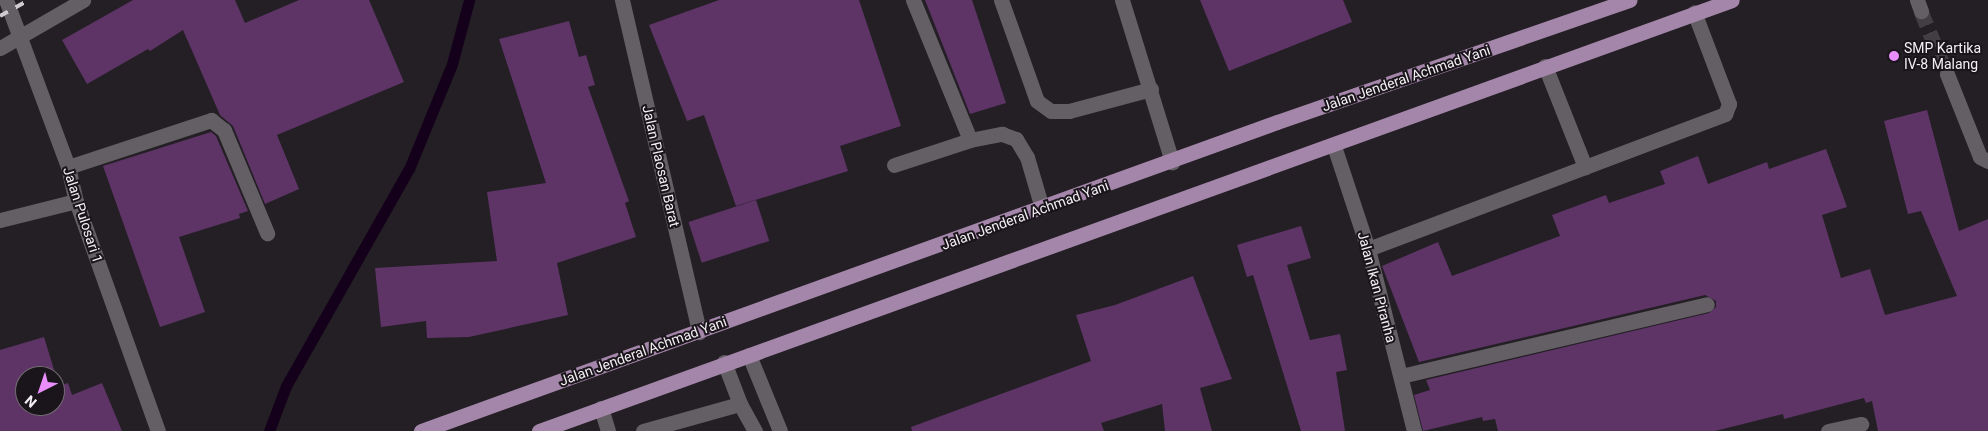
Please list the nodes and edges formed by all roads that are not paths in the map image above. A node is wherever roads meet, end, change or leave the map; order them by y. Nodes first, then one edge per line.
1 (6, 0) edge
2 (83, 0) edge
3 (622, 0) edge
4 (913, 0) edge
5 (1001, 0) edge
6 (1122, 0) edge
7 (1629, 0) edge
8 (1732, 0) edge
9 (1694, 12) junction
10 (19, 38) junction
11 (0, 48) edge
12 (1545, 66) junction
13 (1947, 74) tunnel mouth
14 (1150, 89) junction
15 (970, 140) junction
16 (1334, 146) junction
17 (1988, 161) edge
18 (1172, 162) junction
19 (894, 165) dead end
20 (68, 167) junction
21 (1584, 167) junction
22 (76, 201) junction
23 (1042, 208) junction
24 (0, 220) edge
25 (267, 233) dead end
26 (1368, 249) junction
27 (1707, 304) dead end
28 (699, 332) junction
29 (749, 355) junction
30 (724, 362) junction
31 (1402, 376) junction
32 (740, 404) junction
33 (601, 408) junction
34 (1860, 424) dead end
35 (158, 431) edge
36 (421, 431) edge
37 (539, 431) edge
38 (608, 431) edge
39 (643, 431) edge
40 (755, 431) edge
41 (780, 431) edge
42 (1414, 431) edge
43 (1828, 431) edge

1 - 10 street, Jalan Pulosari 1
2 - 10 street
3 - 28 street, Jalan Plaosan Barat
4 - 15 street
5 - 14 street
6 - 14 street
7 - 18 main road, Jalan Jenderal Achmad Yani
8 - 9 main road
9 - 12 main road
9 - 21 street
10 - 11 street
10 - 20 street, Jalan Pulosari 1
12 - 16 main road
12 - 21 street
13 - 17 street
14 - 18 street
15 - 19 street
15 - 23 street
16 - 26 street, Jalan Ikan Piranha
16 - 29 main road
18 - 23 main road, Jalan Jenderal Achmad Yani
20 - 22 street, Jalan Pulosari 1
20 - 25 street
21 - 26 street
22 - 24 street
22 - 35 street, Jalan Pulosari 1
23 - 28 main road, Jalan Jenderal Achmad Yani
26 - 31 street, Jalan Ikan Piranha
27 - 31 street
28 - 36 main road, Jalan Jenderal Achmad Yani
29 - 30 main road
29 - 41 street
30 - 32 street
30 - 33 main road
31 - 42 street, Jalan Ikan Piranha
32 - 39 street
32 - 40 street
33 - 37 main road
33 - 38 street
34 - 43 street

